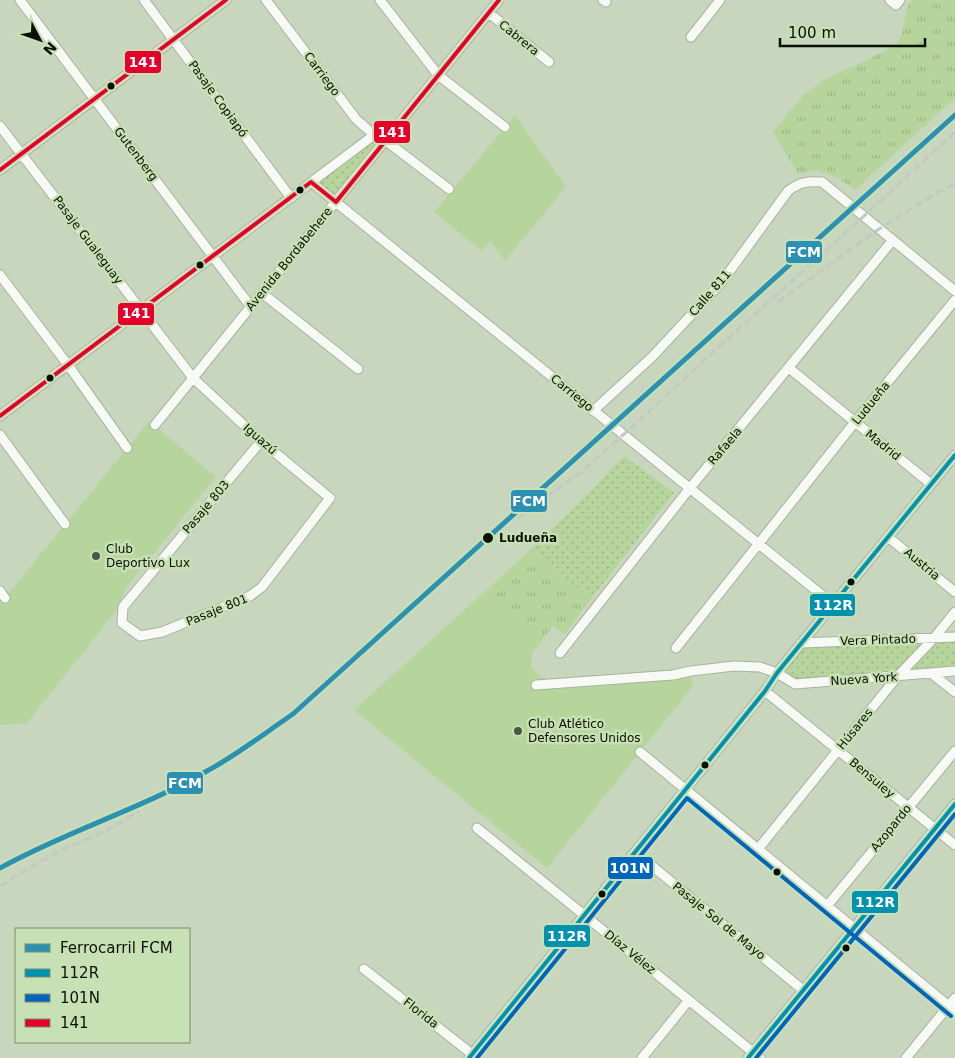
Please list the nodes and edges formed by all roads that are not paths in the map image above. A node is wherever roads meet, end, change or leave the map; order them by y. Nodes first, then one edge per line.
1 (20, 0) edge
2 (144, 0) edge
3 (226, 0) edge
4 (266, 0) edge
5 (380, 0) edge
6 (499, 0) edge
7 (720, 0) edge
8 (489, 13) junction
9 (691, 37) dead end
10 (174, 39) junction
11 (549, 62) dead end
12 (438, 75) junction
13 (95, 99) junction
14 (0, 126) edge
15 (505, 127) dead end
16 (374, 135) junction
17 (386, 140) junction
18 (22, 154) junction
19 (0, 170) edge
20 (311, 182) junction
21 (450, 188) dead end
22 (291, 198) junction
23 (336, 202) junction
24 (892, 241) junction
25 (213, 256) junction
26 (0, 275) edge
27 (955, 291) edge
28 (262, 293) junction
29 (955, 300) edge
30 (251, 307) junction
31 (141, 310) junction
32 (68, 365) junction
33 (789, 368) junction
34 (358, 369) dead end
35 (193, 378) junction
36 (593, 411) junction
37 (0, 416) edge
38 (855, 422) junction
39 (155, 425) dead end
40 (0, 435) edge
41 (261, 441) junction
42 (127, 448) dead end
43 (955, 455) edge
44 (932, 484) junction
45 (690, 488) junction
46 (330, 498) joint
47 (65, 524) dead end
48 (888, 537) junction
49 (758, 543) junction
50 (955, 592) edge
51 (834, 604) junction
52 (955, 612) edge
53 (122, 623) joint
54 (955, 637) edge
55 (934, 638) junction
56 (801, 643) junction
57 (676, 648) dead end
58 (560, 653) dead end
59 (955, 671) edge
60 (777, 673) junction
61 (932, 673) junction
62 (897, 677) junction
63 (536, 685) dead end
64 (765, 691) junction
65 (955, 692) edge
66 (838, 750) junction
67 (955, 751) edge
68 (640, 752) dead end
69 (686, 789) junction
70 (955, 804) edge
71 (907, 807) junction
72 (477, 828) dead end
73 (935, 829) junction
74 (955, 845) edge
75 (758, 849) junction
76 (635, 852) junction
77 (827, 906) junction
78 (584, 915) junction
79 (854, 928) junction
80 (364, 969) dead end
81 (803, 990) junction
82 (955, 998) edge
83 (689, 1000) junction
84 (952, 1009) edge
85 (754, 1056) edge
86 (473, 1057) edge
87 (642, 1058) edge
88 (906, 1058) edge

1 - 13 street, Gutenberg
2 - 10 street, Pasaje Copiapó
3 - 10 street
4 - 16 street, Carriego
5 - 12 street
6 - 8 street, Avenida Bordabehere
7 - 9 street
8 - 11 street, Cabrera
8 - 12 street, Avenida Bordabehere
10 - 13 street
10 - 22 street, Pasaje Copiapó
12 - 15 street
12 - 17 street, Avenida Bordabehere
13 - 18 street
13 - 25 street, Gutenberg
14 - 18 street, Pasaje Gualeguay
16 - 17 street, Carriego
16 - 20 street
17 - 21 street, Carriego
17 - 23 street, Avenida Bordabehere
18 - 19 street
18 - 31 street, Pasaje Gualeguay
20 - 22 street
20 - 23 street, Carriego
22 - 25 street
23 - 28 street, Avenida Bordabehere
23 - 36 street, Carriego
24 - 27 street
24 - 33 street, Rafaela
24 - 36 street, Calle 811
25 - 30 street, Gutenberg
25 - 31 street
26 - 32 street
28 - 30 street, Avenida Bordabehere
28 - 34 street
29 - 38 street, Ludueña
30 - 35 street, Avenida Bordabehere
31 - 32 street
31 - 35 street, Pasaje Gualeguay
32 - 37 street
32 - 42 street
33 - 38 street, Madrid
33 - 45 street, Rafaela
35 - 39 street, Avenida Bordabehere
35 - 41 street, Iguazú
36 - 45 street, Carriego
38 - 44 street, Madrid
38 - 49 street, Ludueña
40 - 47 street
41 - 46 street, Iguazú
41 - 53 street, Pasaje 803
43 - 44 street
44 - 48 street
45 - 49 street, Carriego
45 - 58 street, Rafaela
46 - 53 street, Pasaje 801
48 - 50 street, Austria
48 - 51 street
49 - 51 street, Carriego
49 - 57 street, Ludueña
51 - 56 street
52 - 55 street, Húsares
54 - 55 street, Vera Pintado
55 - 56 street, Vera Pintado
55 - 62 street, Húsares
56 - 60 street
59 - 61 street, Nueva York
60 - 62 street, Nueva York
60 - 63 street, Nueva York
60 - 64 street
61 - 62 street, Nueva York
61 - 65 street
62 - 66 street, Húsares
64 - 66 street, Bensuley
64 - 69 street
66 - 71 street, Bensuley
66 - 75 street, Húsares
67 - 71 street, Azopardo
68 - 69 street
69 - 75 street
69 - 76 street
70 - 73 street
71 - 73 street, Bensuley
71 - 77 street, Azopardo
72 - 78 street, Díaz Vélez
73 - 74 street, Bensuley
73 - 79 street
75 - 77 street
76 - 78 street
76 - 81 street, Pasaje Sol de Mayo
77 - 79 street
78 - 83 street, Díaz Vélez
78 - 86 street
79 - 81 street
79 - 84 street
80 - 86 street, Florida
81 - 85 street
82 - 84 street
83 - 85 street, Díaz Vélez
83 - 87 street
84 - 88 street

